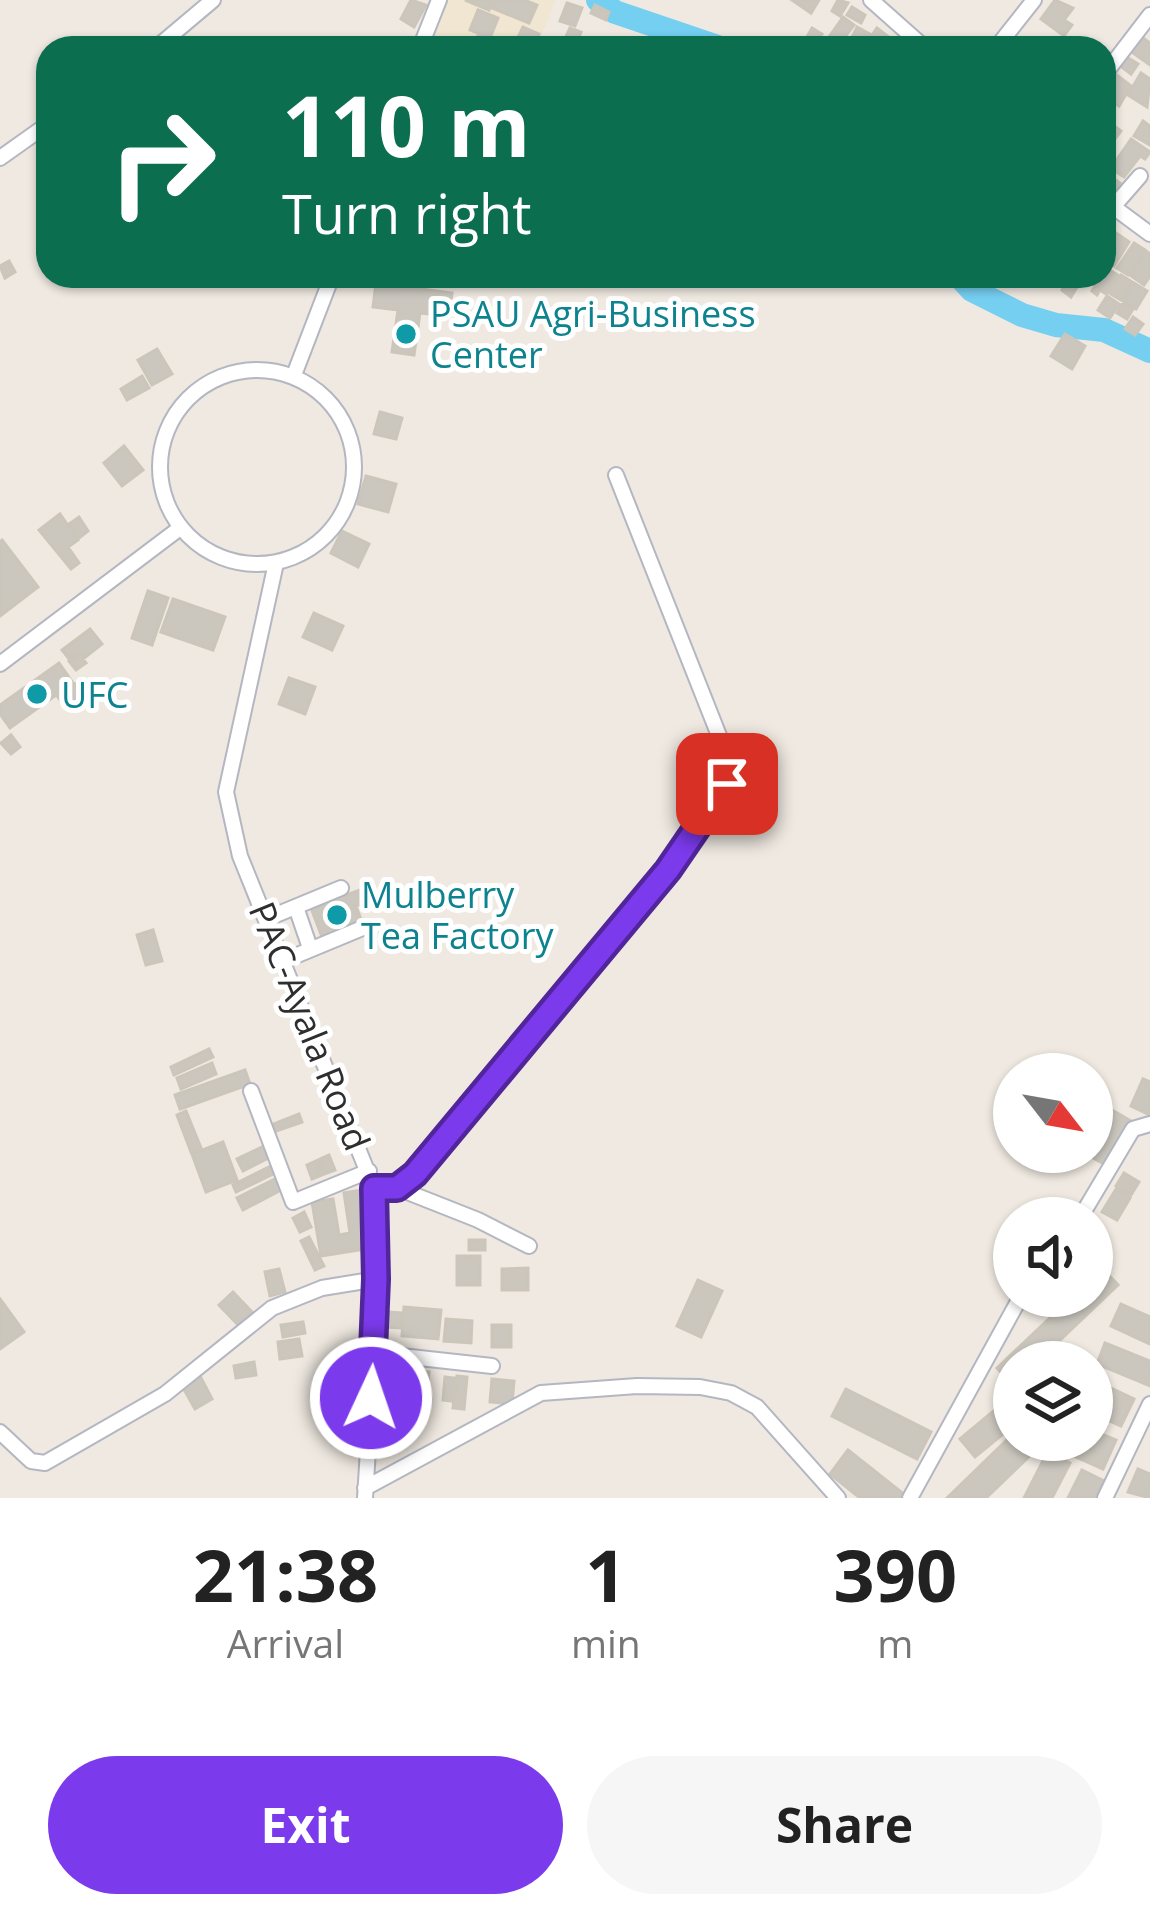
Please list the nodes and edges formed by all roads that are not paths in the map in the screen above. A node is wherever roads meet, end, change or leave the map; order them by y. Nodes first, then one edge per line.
1 (213, 0) edge
2 (439, 0) edge
3 (871, 0) edge
4 (1034, 0) edge
5 (1150, 15) edge
6 (170, 36) edge
7 (425, 36) edge
8 (912, 36) edge
9 (1006, 36) edge
10 (1116, 59) edge
11 (36, 132) edge
12 (0, 158) edge
13 (1140, 176) dead end
14 (1116, 197) edge
15 (1116, 210) edge
16 (1150, 234) edge
17 (327, 288) edge
18 (294, 375) junction
19 (616, 475) dead end
20 (180, 528) junction
21 (276, 563) junction
22 (0, 664) edge
23 (341, 888) dead end
24 (296, 907) junction
25 (266, 919) junction
26 (365, 927) dead end
27 (310, 948) junction
28 (283, 961) junction
29 (251, 1091) dead end
30 (1150, 1124) edge
31 (369, 1171) junction
32 (374, 1188) junction
33 (397, 1188) junction
34 (1093, 1197) edge
35 (530, 1246) dead end
36 (376, 1279) junction
37 (1009, 1317) edge
38 (374, 1353) junction
39 (493, 1366) dead end
40 (1150, 1404) edge
41 (0, 1432) edge
42 (365, 1493) edge
43 (838, 1498) edge
44 (910, 1498) edge
45 (1105, 1498) edge

1 - 6 street
2 - 7 street
3 - 8 street
4 - 9 street
5 - 10 street
11 - 12 street
13 - 14 street
15 - 16 street
17 - 18 street
18 - 20 street
18 - 21 street
19 - 33 street
20 - 21 street
20 - 22 street
21 - 25 street, PAC-Ayala Road
23 - 24 street
24 - 25 street
24 - 27 street
25 - 28 street, PAC-Ayala Road
26 - 27 street
27 - 28 street
28 - 31 street, PAC-Ayala Road
29 - 31 street
30 - 34 street
31 - 32 street, PAC-Ayala Road
32 - 33 street
32 - 36 street, PAC-Ayala Road
33 - 35 street
36 - 38 street, PAC-Ayala Road
36 - 41 street
37 - 44 street
38 - 39 street
38 - 42 street, PAC-Ayala Road
40 - 45 street
42 - 43 street

